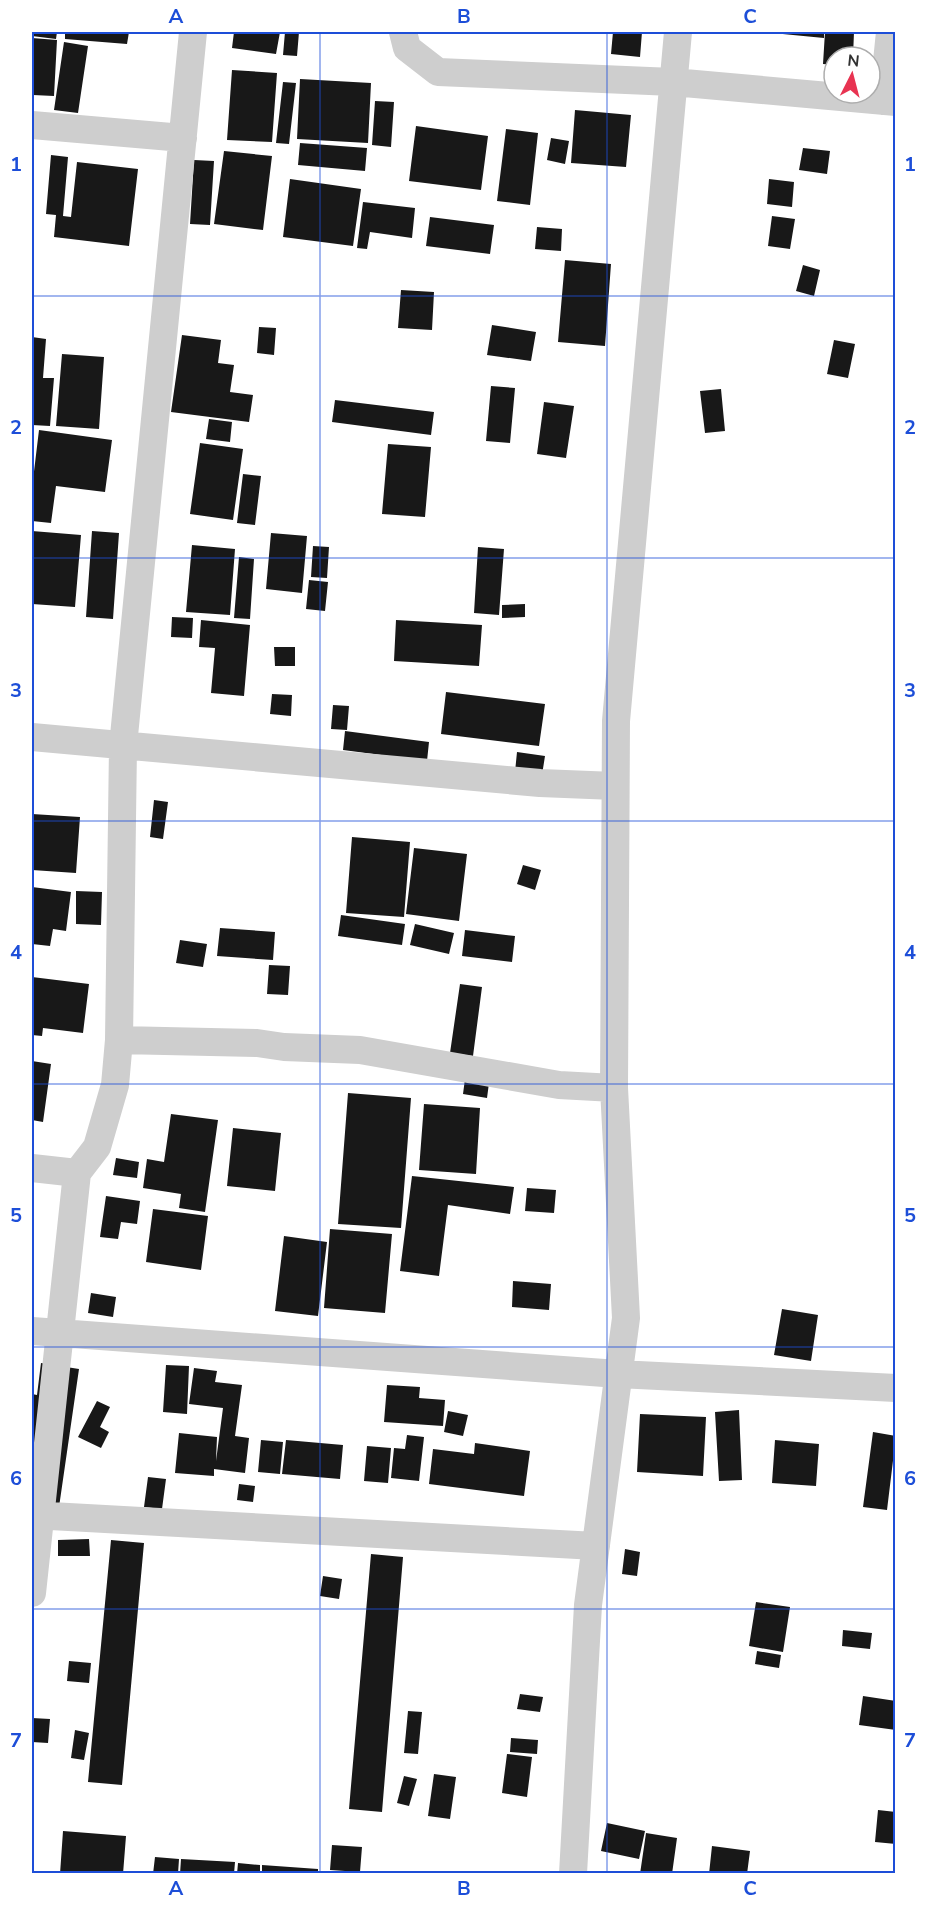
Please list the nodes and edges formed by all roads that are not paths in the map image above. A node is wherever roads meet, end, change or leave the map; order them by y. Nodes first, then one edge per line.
1 (194, 32) edge
2 (404, 32) edge
3 (678, 32) edge
4 (890, 32) edge
5 (673, 82) junction
6 (889, 101) edge
7 (32, 124) edge
8 (183, 138) junction
9 (32, 737) edge
10 (123, 746) junction
11 (615, 786) junction
12 (119, 1040) junction
13 (614, 1088) junction
14 (32, 1168) edge
15 (77, 1173) junction
16 (45, 1332) edge
17 (618, 1374) junction
18 (896, 1388) edge
19 (36, 1515) edge
20 (596, 1546) junction
21 (32, 1593) edge
22 (573, 1874) edge

1 - 8 street
2 - 5 street
3 - 5 street
4 - 6 street
5 - 6 street
5 - 11 street
7 - 8 street
8 - 10 street
9 - 10 street
10 - 11 street
10 - 12 street
11 - 13 street
12 - 13 street
12 - 15 street
13 - 17 street
14 - 15 street
15 - 16 street
16 - 17 street
16 - 19 street
17 - 18 street
17 - 20 street
19 - 20 street
19 - 21 street
20 - 22 street

